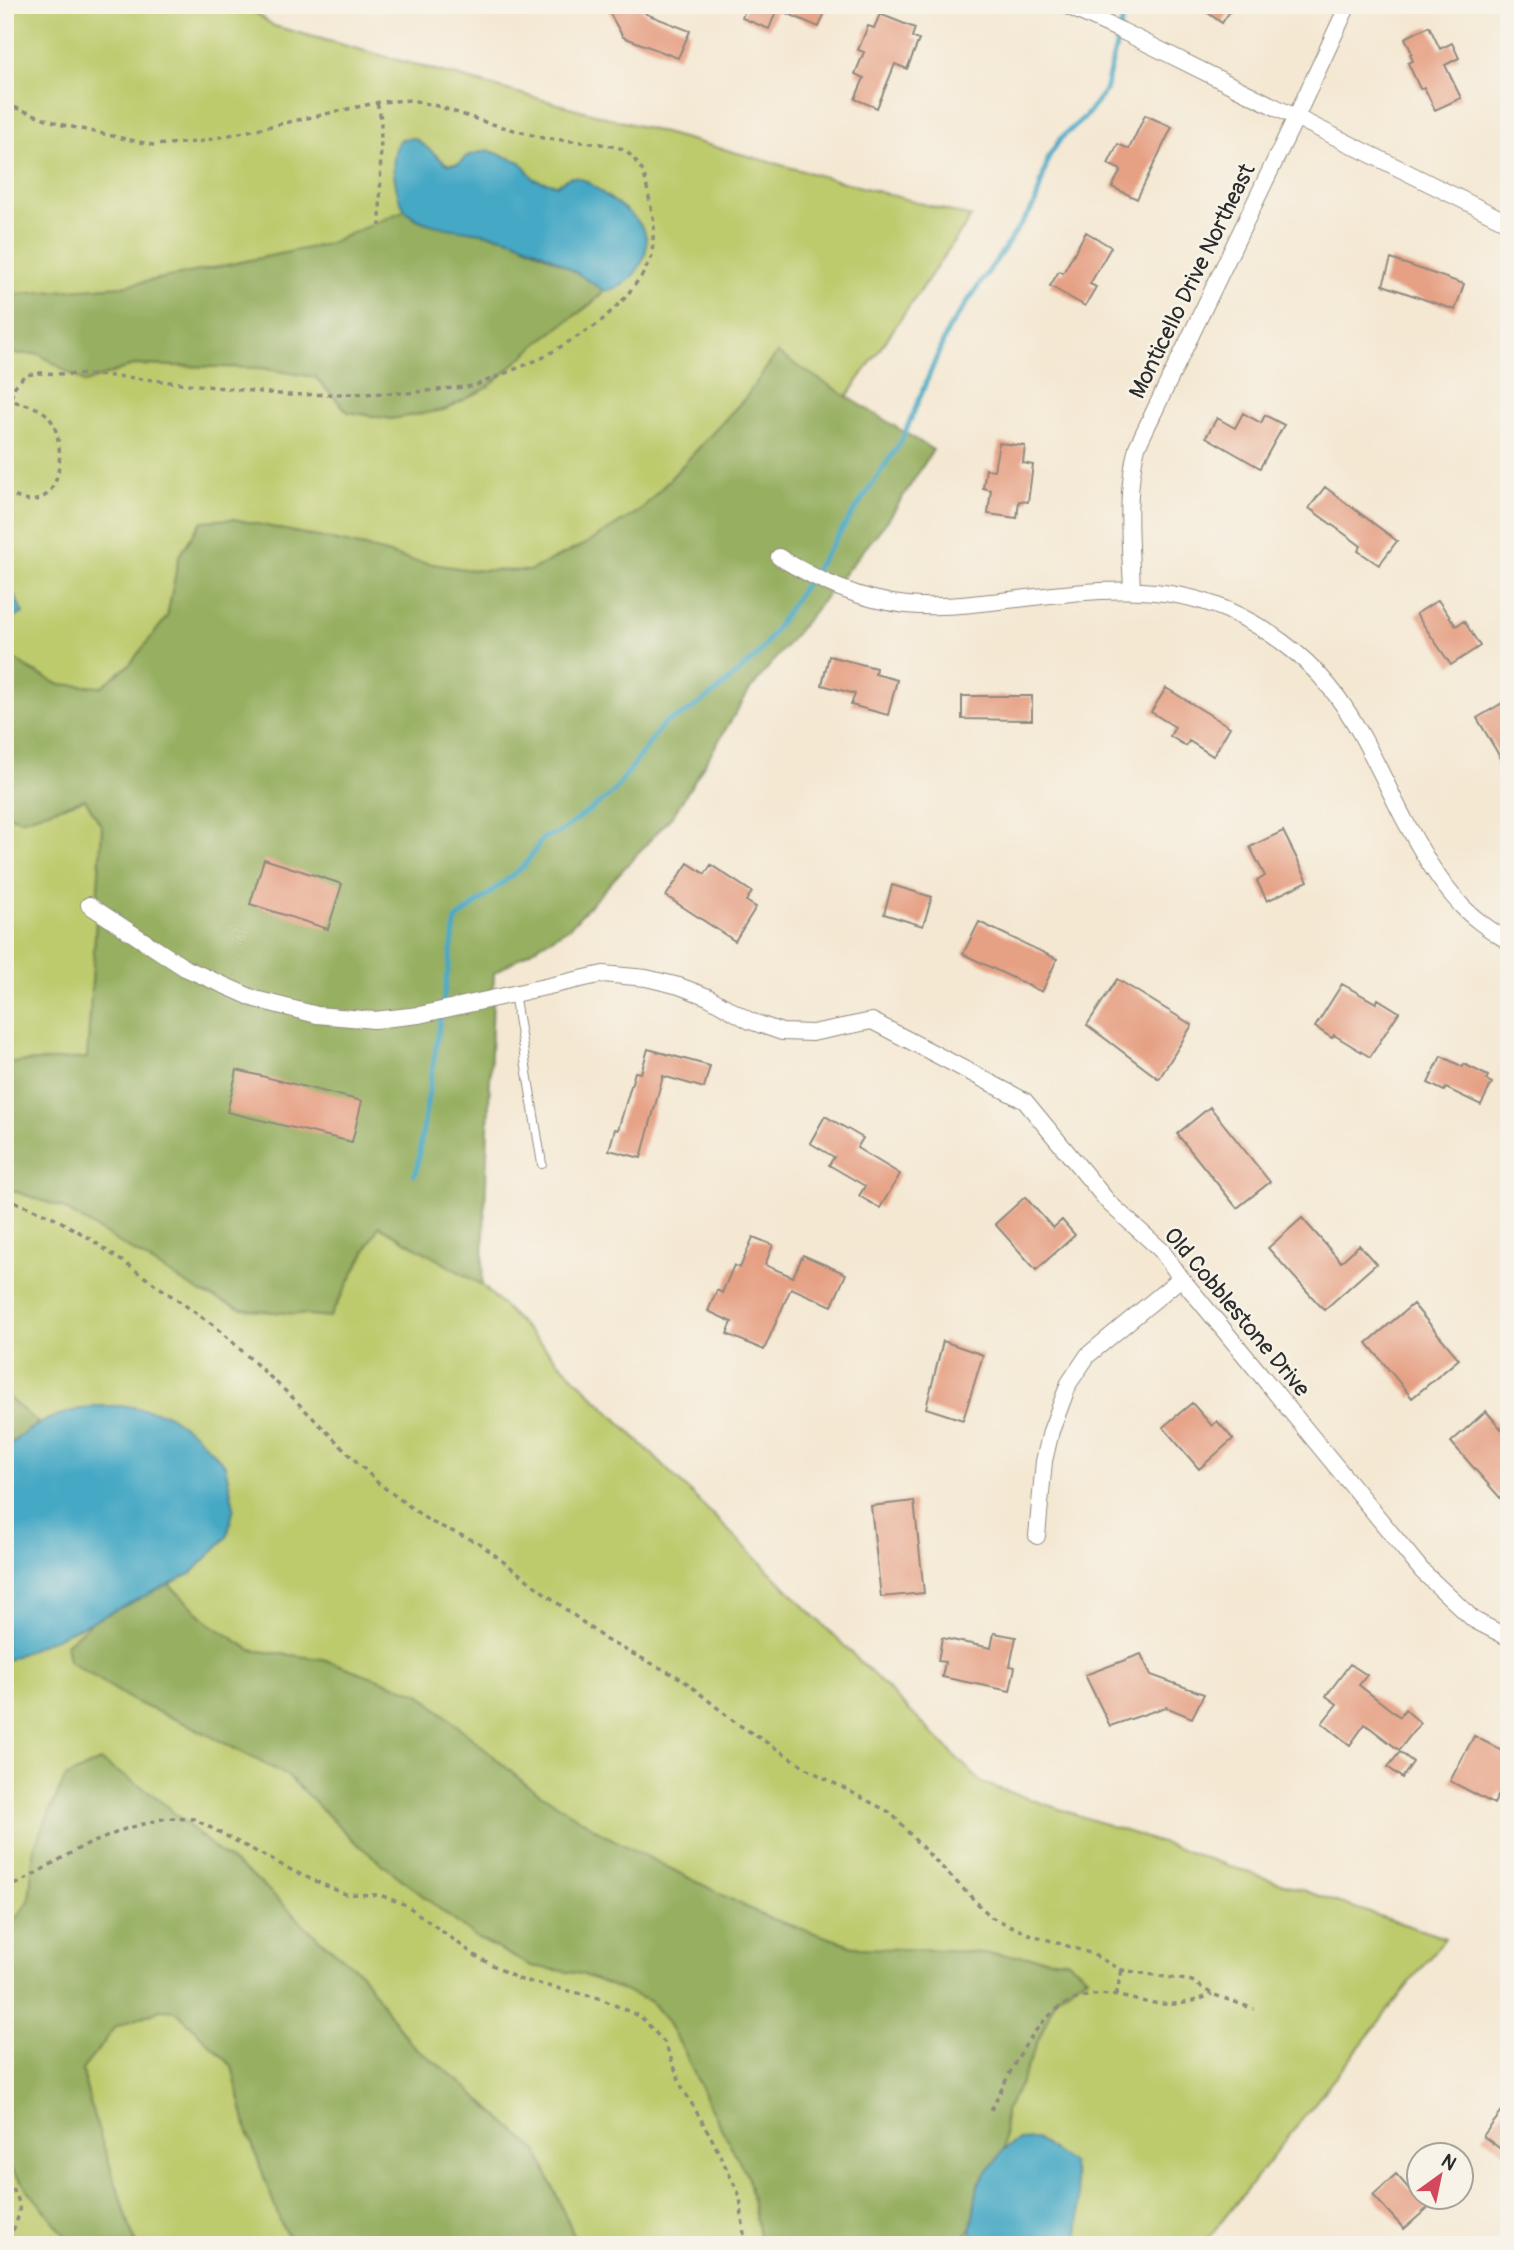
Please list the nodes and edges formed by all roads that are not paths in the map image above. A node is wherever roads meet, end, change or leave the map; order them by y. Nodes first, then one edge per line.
1 (1065, 5) edge
2 (1348, 5) edge
3 (1296, 117) junction
4 (1509, 223) edge
5 (779, 556) dead end
6 (1132, 589) junction
7 (89, 905) dead end
8 (1509, 942) edge
9 (514, 993) junction
10 (541, 1164) dead end
11 (1181, 1278) junction
12 (1037, 1536) dead end
13 (1509, 1638) edge

1 - 3 street
2 - 3 street, Monticello Drive Northeast
3 - 4 street
3 - 6 street, Monticello Drive Northeast
5 - 6 street
6 - 8 street
7 - 9 street
9 - 10 lane
9 - 11 street, Old Cobblestone Drive
11 - 12 street
11 - 13 street, Old Cobblestone Drive

